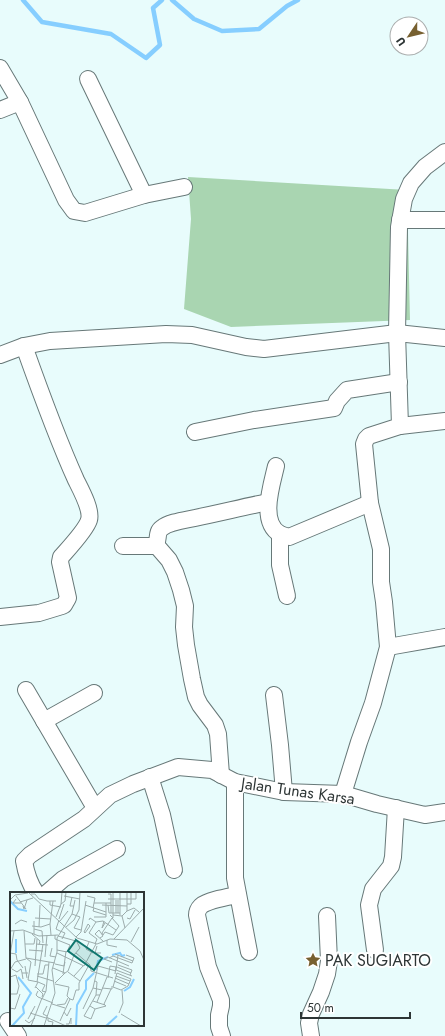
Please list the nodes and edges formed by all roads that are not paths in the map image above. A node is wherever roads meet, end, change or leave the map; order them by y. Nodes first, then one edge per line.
1 (0, 68) edge
2 (88, 79) dead end
3 (20, 102) junction
4 (0, 110) edge
5 (445, 152) edge
6 (184, 187) dead end
7 (144, 195) junction
8 (400, 220) junction
9 (445, 220) edge
10 (397, 334) junction
11 (445, 338) edge
12 (24, 346) junction
13 (0, 355) edge
14 (399, 382) junction
15 (445, 421) edge
16 (400, 426) junction
17 (195, 432) dead end
18 (276, 466) dead end
19 (268, 502) junction
20 (370, 503) junction
21 (280, 534) junction
22 (156, 545) junction
23 (123, 546) dead end
24 (287, 596) dead end
25 (0, 617) edge
26 (445, 637) edge
27 (388, 647) junction
28 (26, 690) dead end
29 (94, 693) dead end
30 (274, 695) dead end
31 (44, 720) junction
32 (150, 777) junction
33 (228, 779) junction
34 (284, 792) junction
35 (343, 794) junction
36 (95, 808) junction
37 (396, 808) junction
38 (445, 812) edge
39 (117, 849) dead end
40 (174, 870) dead end
41 (35, 892) edge
42 (48, 892) edge
43 (238, 895) junction
44 (327, 916) dead end
45 (375, 950) dead end
46 (249, 952) dead end
47 (6, 1023) edge
48 (18, 1036) edge
49 (222, 1036) edge
50 (312, 1036) edge

1 - 3 street
2 - 7 street
3 - 4 street
3 - 7 street
5 - 8 street
6 - 7 street
8 - 9 street
8 - 10 street
10 - 11 street
10 - 12 street
10 - 14 street
12 - 13 street
12 - 25 street
14 - 16 street
14 - 17 street
15 - 16 street
16 - 20 street
18 - 19 street
19 - 21 street
19 - 22 street
20 - 21 street
20 - 27 street
21 - 24 street
22 - 23 street
22 - 33 street
26 - 27 street
27 - 35 street
28 - 31 street
29 - 31 street
30 - 34 street
31 - 36 street
32 - 33 street, Jalan Tunas Karsa
32 - 36 street, Jalan Tunas Karsa
32 - 40 street
33 - 34 street, Jalan Tunas Karsa
33 - 43 street
34 - 35 street, Jalan Tunas Karsa
35 - 37 street, Jalan Tunas Karsa
36 - 41 street, Jalan Tunas Karsa
37 - 38 street, Jalan Tunas Karsa
37 - 45 street
39 - 42 street
43 - 46 street
43 - 49 street
44 - 50 street
47 - 48 street

